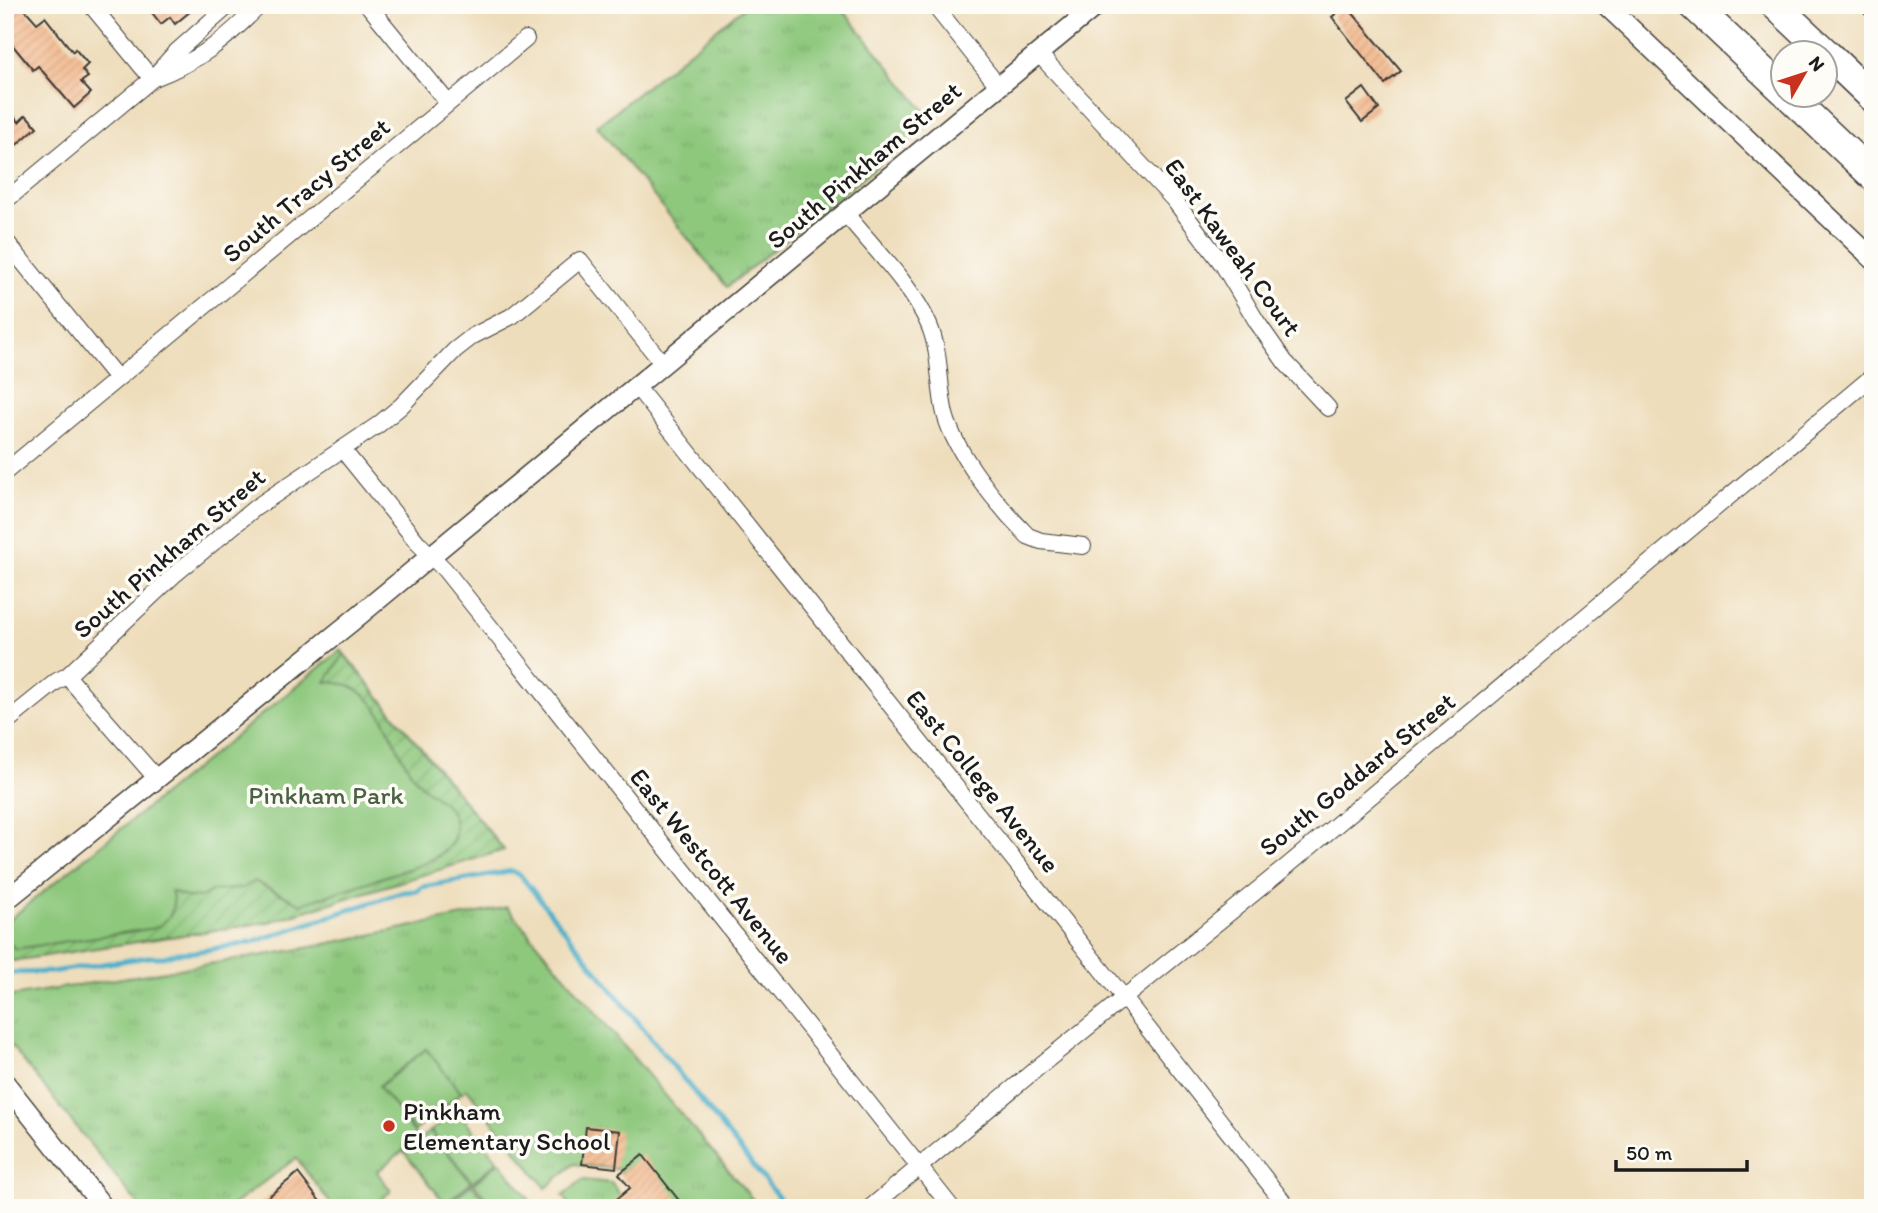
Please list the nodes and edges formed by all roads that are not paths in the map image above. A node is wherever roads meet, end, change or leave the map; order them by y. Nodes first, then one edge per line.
1 (91, 5) edge
2 (229, 5) edge
3 (260, 5) edge
4 (368, 5) edge
5 (934, 5) edge
6 (1606, 5) edge
7 (1693, 5) edge
8 (1775, 5) edge
9 (1092, 7) edge
10 (526, 38) dead end
11 (1809, 38) edge
12 (1039, 54) junction
13 (1840, 67) edge
14 (152, 79) junction
15 (1770, 79) edge
16 (999, 87) junction
17 (1873, 98) edge
18 (449, 103) junction
19 (1801, 108) edge
20 (1873, 176) edge
21 (5, 201) edge
22 (846, 214) junction
23 (5, 240) edge
24 (1873, 259) edge
25 (663, 364) junction
26 (1873, 376) edge
27 (117, 379) junction
28 (636, 386) junction
29 (1328, 408) dead end
30 (342, 449) junction
31 (5, 472) edge
32 (1083, 546) dead end
33 (431, 556) junction
34 (68, 676) junction
35 (5, 723) edge
36 (157, 779) junction
37 (5, 901) edge
38 (1124, 998) junction
39 (5, 1083) edge
40 (920, 1167) junction
41 (104, 1208) edge
42 (870, 1208) edge
43 (952, 1208) edge
44 (1288, 1208) edge

1 - 14 street
2 - 14 street
3 - 14 street
4 - 18 street
5 - 16 street
6 - 24 street
7 - 15 highway
8 - 11 highway
9 - 12 street, South Pinkham Street
10 - 18 street, South Tracy Street
12 - 16 street, South Pinkham Street
12 - 29 street, East Kaweah Court
13 - 17 highway
14 - 21 street
16 - 22 street, South Pinkham Street
18 - 27 street, South Tracy Street
19 - 20 highway
22 - 25 street, South Pinkham Street
22 - 32 street
23 - 27 street
25 - 28 street, South Pinkham Street
25 - 30 street, South Pinkham Street
26 - 38 street, South Goddard Street
27 - 31 street, South Tracy Street
28 - 33 street, South Pinkham Street
28 - 38 street, East College Avenue
30 - 33 street
30 - 34 street, South Pinkham Street
33 - 36 street, South Pinkham Street
33 - 40 street, East Westcott Avenue
34 - 35 street, South Pinkham Street
34 - 36 street, South Pinkham Street
36 - 37 street, South Pinkham Street
38 - 40 street, South Goddard Street
38 - 44 street, East College Avenue
39 - 41 street
40 - 42 street, South Goddard Street
40 - 43 street, East Westcott Avenue

